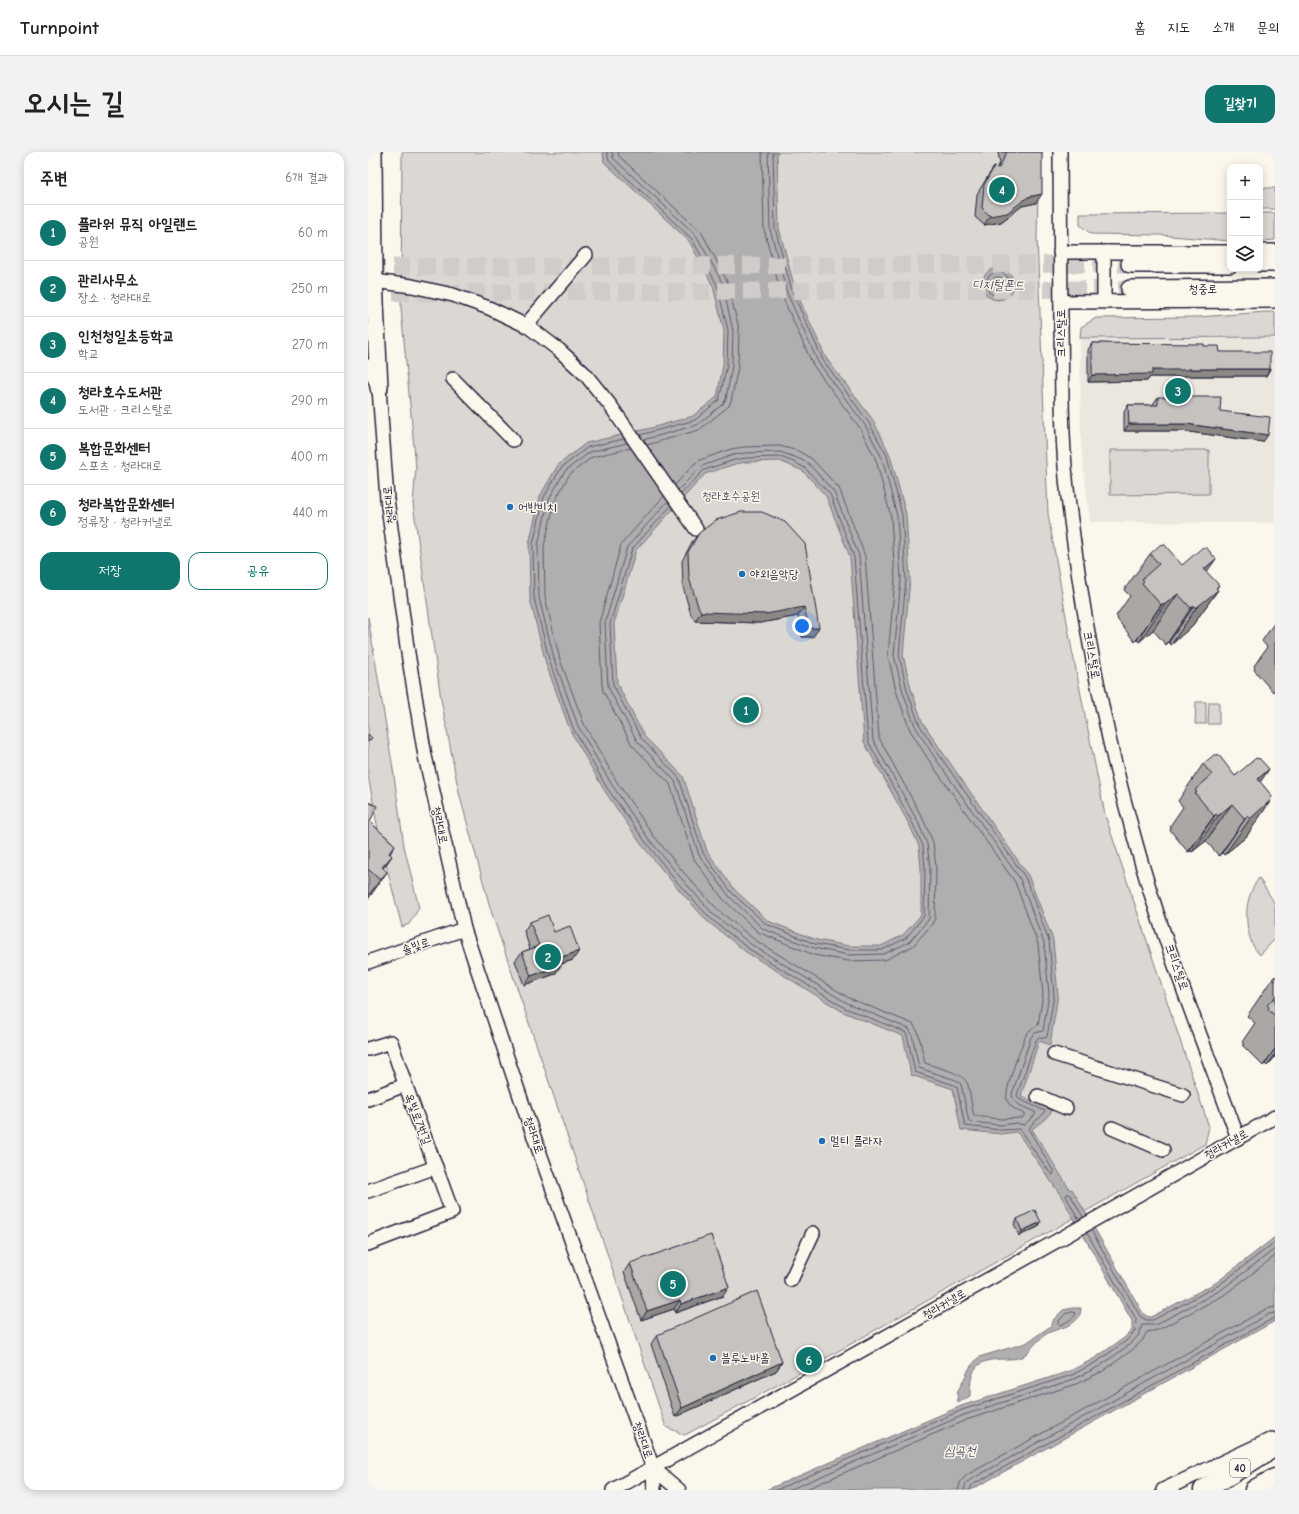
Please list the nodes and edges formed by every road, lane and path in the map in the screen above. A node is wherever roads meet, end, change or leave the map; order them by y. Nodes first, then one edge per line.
1 (373, 152) edge
2 (1060, 152) edge
3 (371, 200) edge
4 (1263, 251) edge
5 (1275, 251) edge
6 (1060, 252) junction
7 (1107, 252) junction
8 (1227, 252) edge
9 (586, 255) dead end
10 (1263, 263) edge
11 (1275, 263) edge
12 (1130, 264) tunnel mouth
13 (1227, 264) edge
14 (370, 281) edge
15 (1275, 288) edge
16 (1130, 289) tunnel mouth
17 (1275, 301) edge
18 (1061, 302) junction
19 (1108, 302) junction
20 (526, 325) junction
21 (368, 366) edge
22 (453, 379) dead end
23 (379, 388) junction
24 (513, 440) dead end
25 (696, 529) dead end
26 (464, 928) junction
27 (368, 962) edge
28 (368, 1049) edge
29 (1054, 1054) dead end
30 (405, 1085) junction
31 (1183, 1095) dead end
32 (1038, 1096) dead end
33 (368, 1099) edge
34 (1066, 1108) dead end
35 (1275, 1117) edge
36 (1112, 1128) dead end
37 (1238, 1138) junction
38 (1163, 1150) dead end
39 (436, 1167) junction
40 (368, 1191) edge
41 (813, 1233) dead end
42 (368, 1244) edge
43 (791, 1280) dead end
44 (1275, 1437) edge
45 (1275, 1446) edge
46 (653, 1468) junction
47 (1275, 1479) edge
48 (678, 1489) edge
49 (612, 1490) edge
50 (654, 1490) edge
51 (1163, 1490) edge
52 (1204, 1490) edge
53 (1256, 1490) edge

1 - 3 main road, 청라대로
2 - 6 street, 크리스탈로
3 - 14 main road, 청라대로
4 - 5 street
6 - 7 street
6 - 18 street, 크리스탈로
7 - 8 street
7 - 19 street
9 - 20 street
10 - 11 main road
12 - 13 main road
14 - 20 street
14 - 23 main road, 청라대로
15 - 16 main road, 청중로
17 - 19 street
18 - 19 street
18 - 37 street, 크리스탈로
20 - 25 street
21 - 23 street
22 - 24 street
23 - 26 street, 청라대로
26 - 27 street, 솔빛로
26 - 46 street, 청라대로
28 - 30 street
29 - 31 street
30 - 33 street, 옥빛로7번길
30 - 39 street, 옥빛로7번길
32 - 34 street
35 - 37 street, 청라커낼로
36 - 38 street
37 - 46 street, 청라커낼로
39 - 40 street
39 - 42 street, 옥빛로7번길
41 - 43 street
44 - 51 street, 40
45 - 52 highway, 40
46 - 48 street
46 - 49 street, 청라커낼로
46 - 50 street
47 - 53 highway, 40

